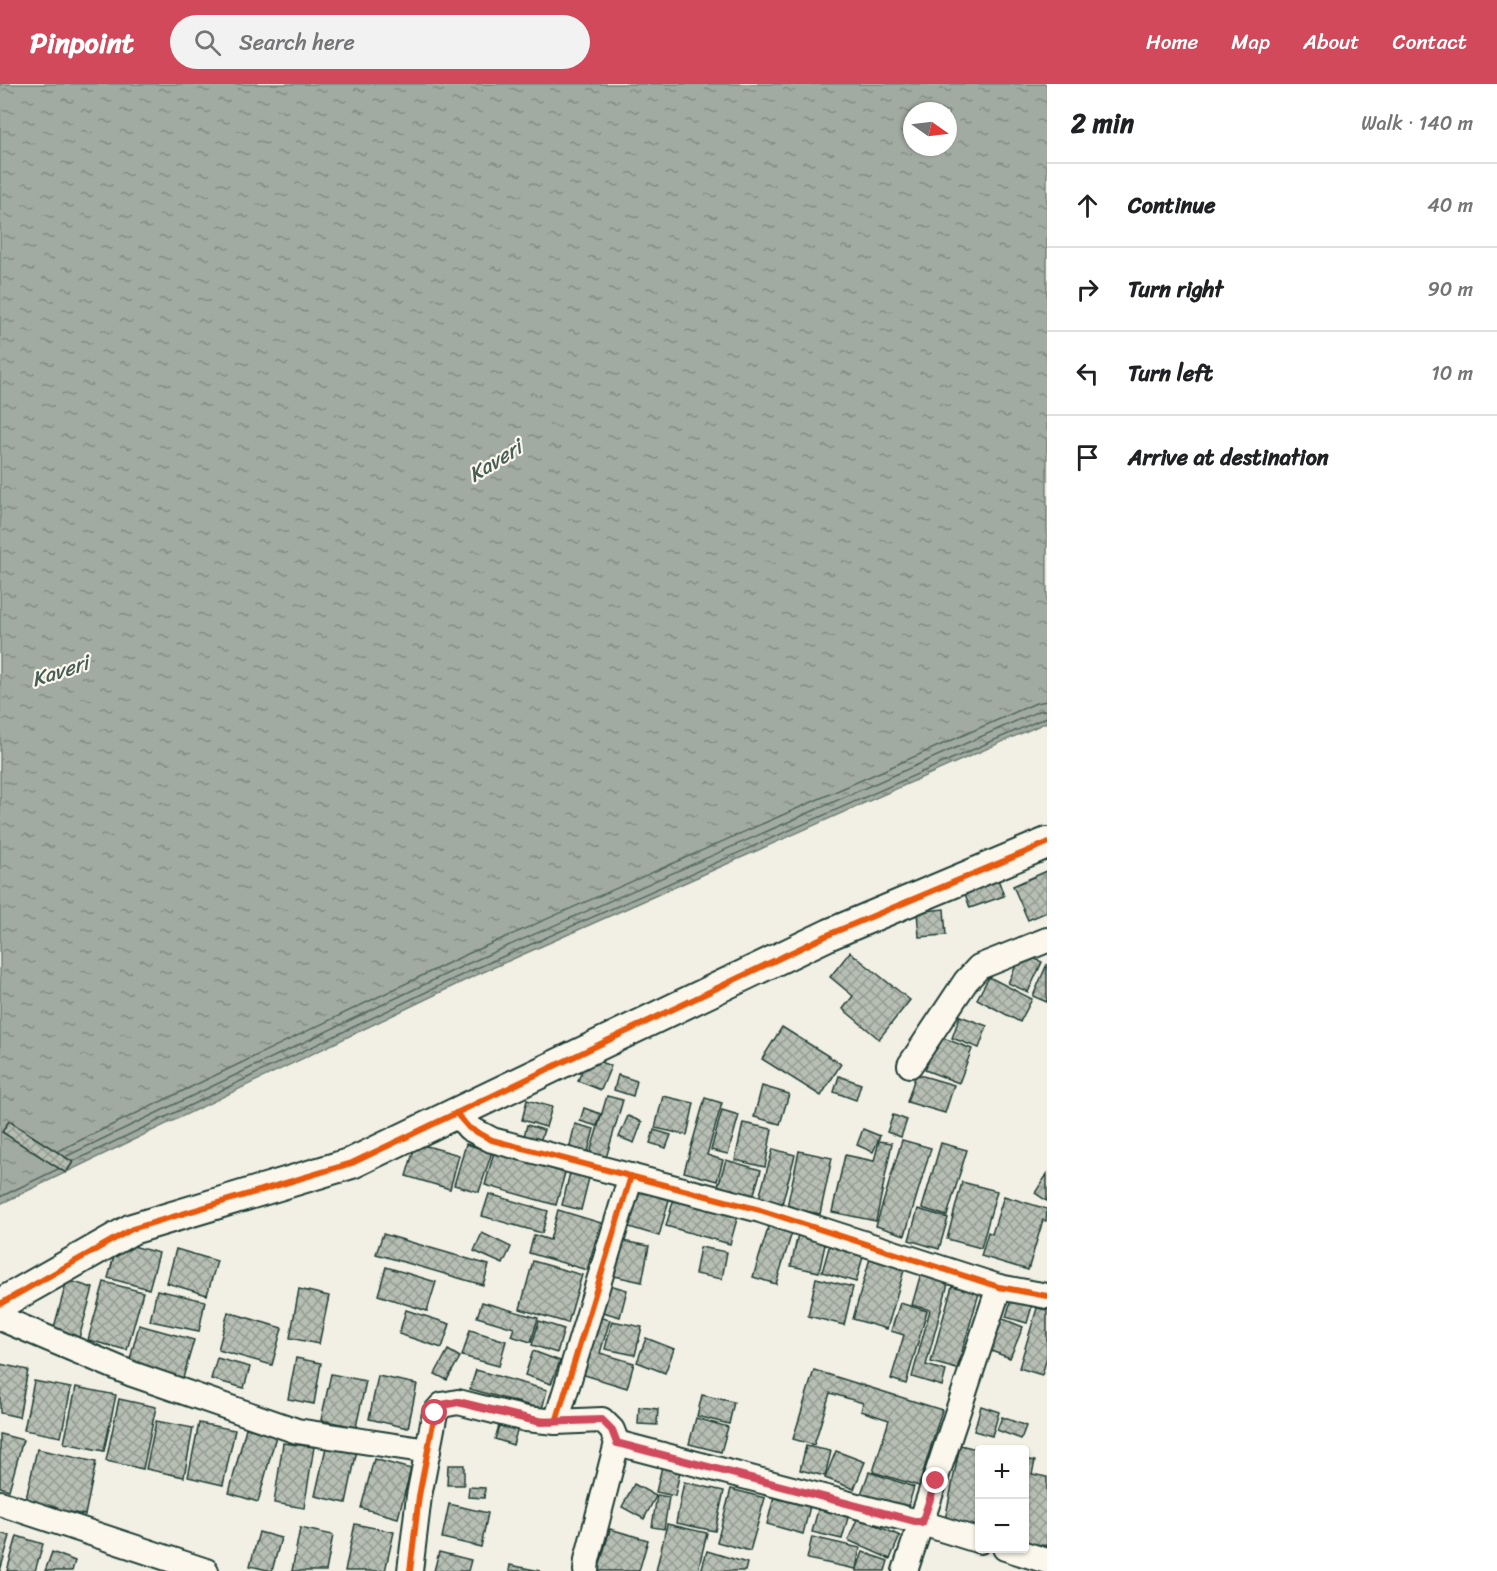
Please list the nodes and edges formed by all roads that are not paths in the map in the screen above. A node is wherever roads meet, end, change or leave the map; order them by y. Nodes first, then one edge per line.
1 (1047, 843) edge
2 (1047, 940) edge
3 (910, 1065) dead end
4 (456, 1113) junction
5 (631, 1176) junction
6 (999, 1287) junction
7 (1047, 1296) edge
8 (0, 1304) edge
9 (0, 1318) edge
10 (556, 1422) junction
11 (617, 1443) junction
12 (428, 1451) junction
13 (0, 1503) edge
14 (922, 1523) junction
15 (975, 1539) edge
16 (1021, 1553) edge
17 (1047, 1561) edge
18 (206, 1571) edge
19 (410, 1571) edge
20 (586, 1571) edge
21 (905, 1571) edge

1 - 4 street
2 - 3 street
4 - 5 street
4 - 8 street
5 - 6 street
5 - 10 street
6 - 7 street
6 - 14 street
9 - 12 street
10 - 11 street
10 - 12 street
11 - 14 street
11 - 20 street
12 - 19 street
13 - 18 street
14 - 15 street
14 - 21 street
16 - 17 street

